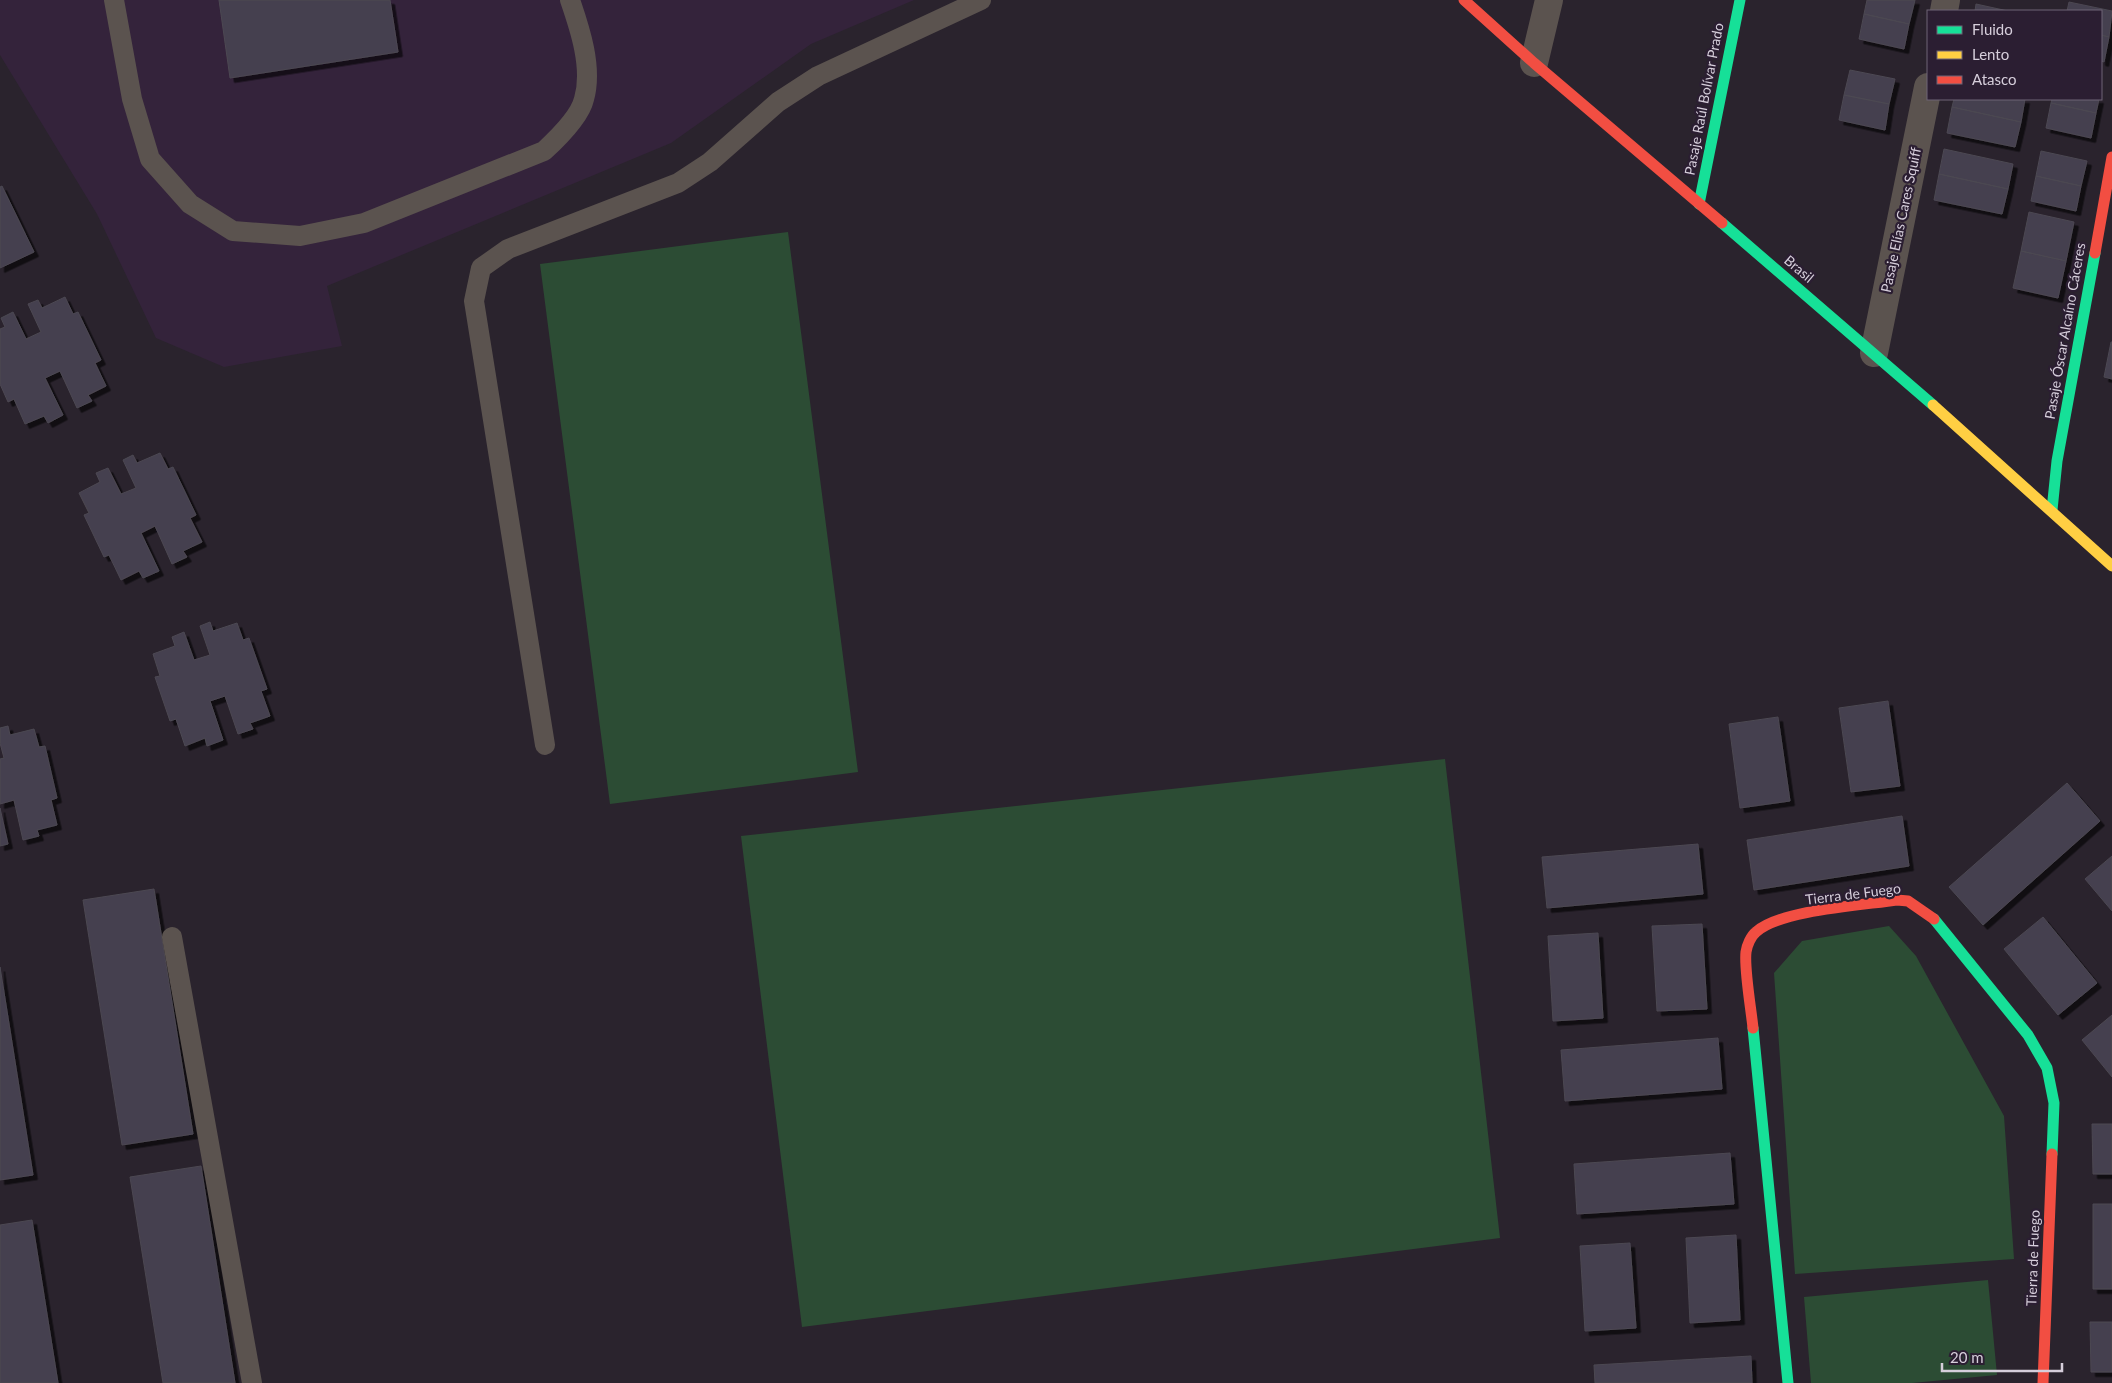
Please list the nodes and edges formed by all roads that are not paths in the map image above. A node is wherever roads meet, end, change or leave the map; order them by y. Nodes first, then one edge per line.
1 (114, 0) edge
2 (570, 0) edge
3 (981, 0) edge
4 (1464, 0) edge
5 (1549, 0) edge
6 (1740, 0) edge
7 (1534, 63) junction
8 (1927, 92) edge
9 (2112, 157) edge
10 (1699, 204) junction
11 (1874, 353) junction
12 (2052, 510) junction
13 (2112, 566) edge
14 (545, 745) dead end
15 (172, 937) dead end
16 (252, 1383) edge
17 (1788, 1383) edge
18 (2043, 1383) edge

1 - 2 lane
3 - 14 lane
4 - 7 street, Brasil
5 - 7 street
6 - 10 street, Pasaje Raúl Bolívar Prado
7 - 10 street, Brasil
8 - 11 street, Pasaje Elías Cares Squiff
9 - 12 street, Pasaje Óscar Alcaíno Cáceres
10 - 11 street, Brasil
11 - 12 street, Brasil
12 - 13 street, Brasil
15 - 16 lane
17 - 18 street, Tierra de Fuego

